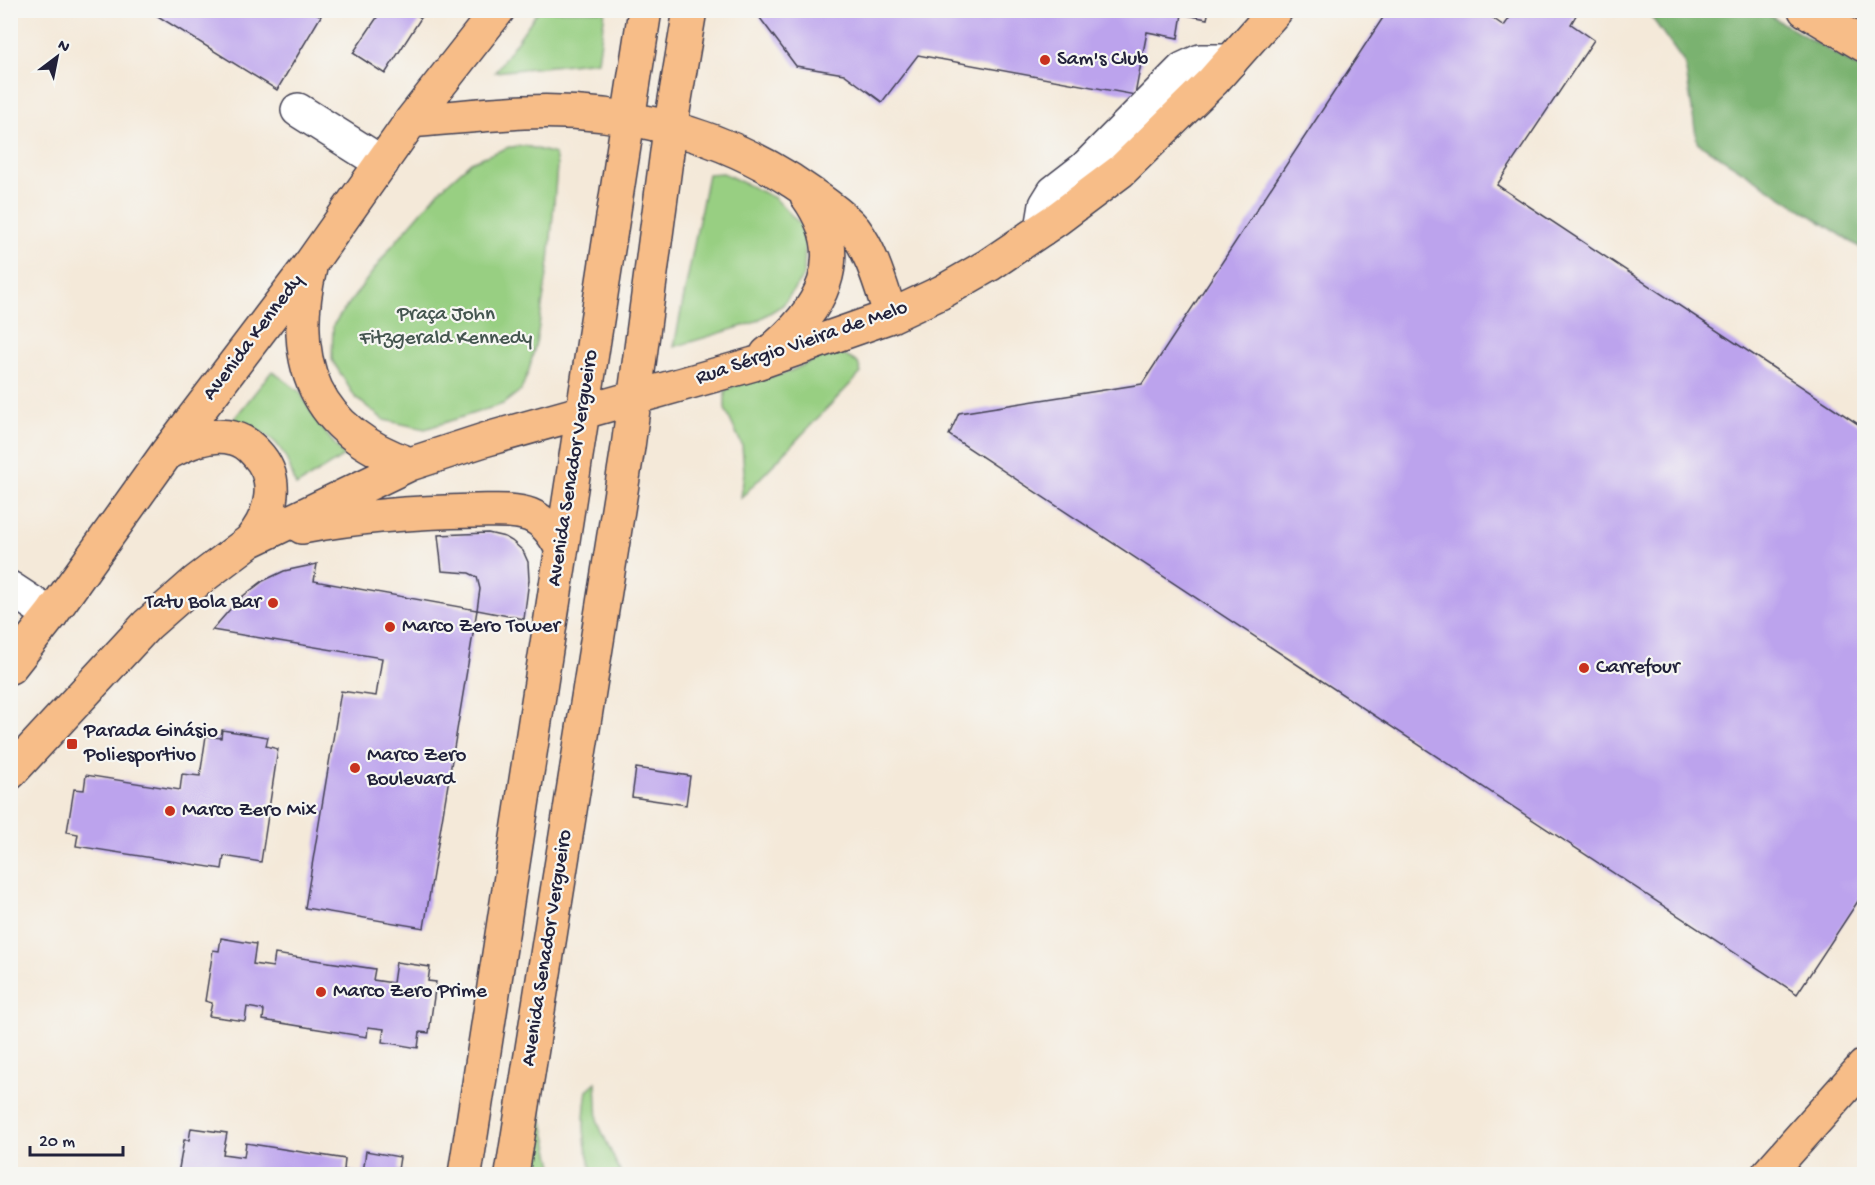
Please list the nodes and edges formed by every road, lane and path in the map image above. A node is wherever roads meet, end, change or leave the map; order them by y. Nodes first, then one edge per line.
1 (498, 10) edge
2 (645, 10) edge
3 (690, 10) edge
4 (1805, 10) edge
5 (1273, 12) edge
6 (1864, 45) edge
7 (298, 111) dead end
8 (628, 118) junction
9 (411, 122) junction
10 (670, 129) junction
11 (382, 163) junction
12 (798, 185) junction
13 (311, 263) junction
14 (891, 316) junction
15 (754, 364) junction
16 (635, 398) junction
17 (584, 412) junction
18 (166, 454) junction
19 (410, 464) junction
20 (257, 538) junction
21 (561, 548) junction
22 (10, 588) edge
23 (51, 615) junction
24 (10, 667) edge
25 (10, 773) edge
26 (1864, 1066) edge
27 (465, 1174) edge
28 (512, 1174) edge
29 (1768, 1174) edge

1 - 9 main road, Avenida Kennedy
2 - 8 main road, Avenida Senador Vergueiro
3 - 10 main road, Avenida Senador Vergueiro
4 - 6 main road
5 - 14 main road, Rua Sérgio Vieira de Melo
7 - 11 street
8 - 9 main road
8 - 10 main road
8 - 17 main road, Avenida Senador Vergueiro
9 - 11 main road, Avenida Kennedy
10 - 12 main road
10 - 16 main road, Avenida Senador Vergueiro
11 - 13 main road, Avenida Kennedy
12 - 14 main road
12 - 15 main road
13 - 18 main road, Avenida Kennedy
13 - 19 main road
14 - 15 main road, Rua Sérgio Vieira de Melo
15 - 16 main road, Rua Sérgio Vieira de Melo
16 - 17 main road, Rua Sérgio Vieira de Melo
16 - 28 main road, Avenida Senador Vergueiro
17 - 19 main road
17 - 21 main road, Avenida Senador Vergueiro
18 - 20 main road
18 - 23 main road, Avenida Kennedy
19 - 20 main road
20 - 21 main road
20 - 25 main road
21 - 27 main road, Avenida Senador Vergueiro
22 - 23 street
23 - 24 main road, Avenida Kennedy
26 - 29 main road

